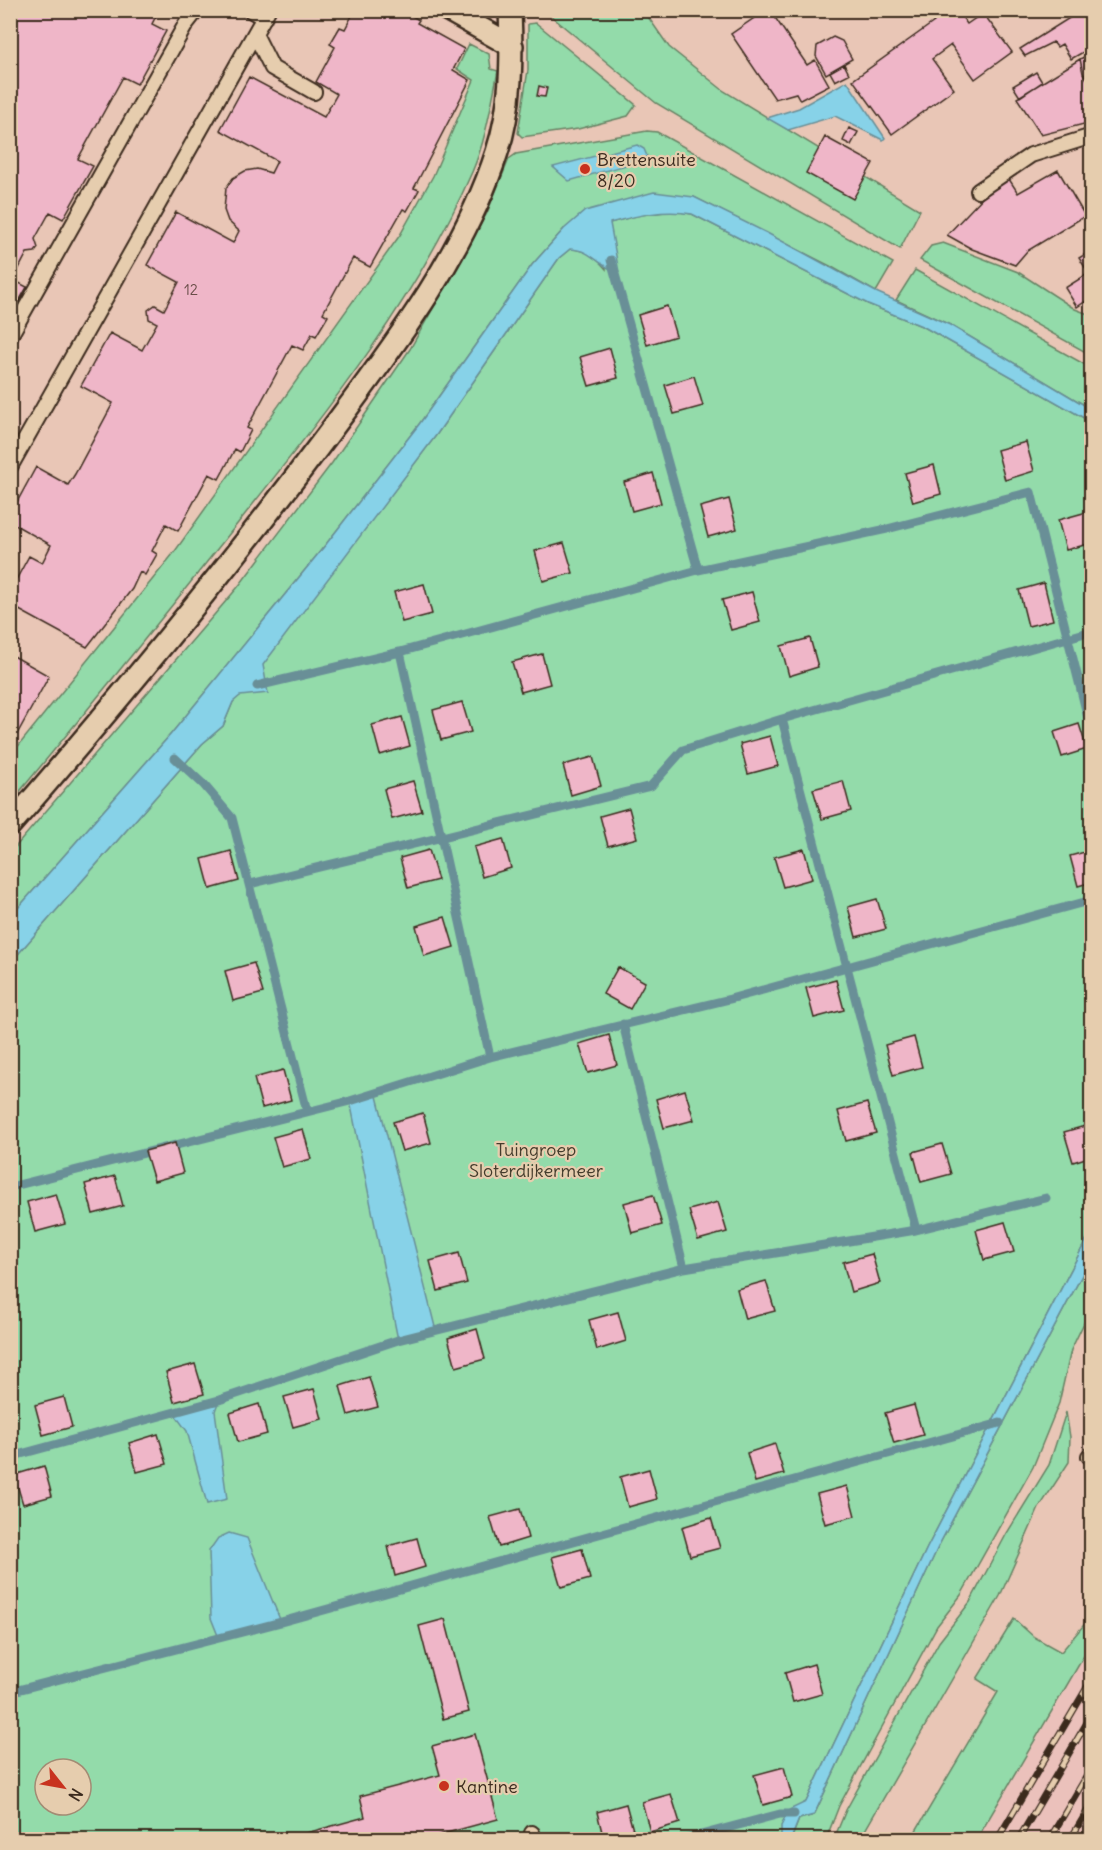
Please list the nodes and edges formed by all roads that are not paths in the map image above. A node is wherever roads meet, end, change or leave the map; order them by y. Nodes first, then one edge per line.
1 (197, 10) edge
2 (250, 10) edge
3 (448, 10) edge
4 (510, 10) edge
5 (266, 14) edge
6 (255, 34) junction
7 (512, 46) junction
8 (315, 92) dead end
9 (1092, 136) edge
10 (978, 191) dead end
11 (10, 336) edge
12 (10, 467) edge
13 (10, 825) edge

1 - 11 lane
2 - 5 lane
3 - 7 street
4 - 7 street
5 - 6 lane
6 - 8 lane
6 - 12 lane
7 - 13 street
9 - 10 lane

